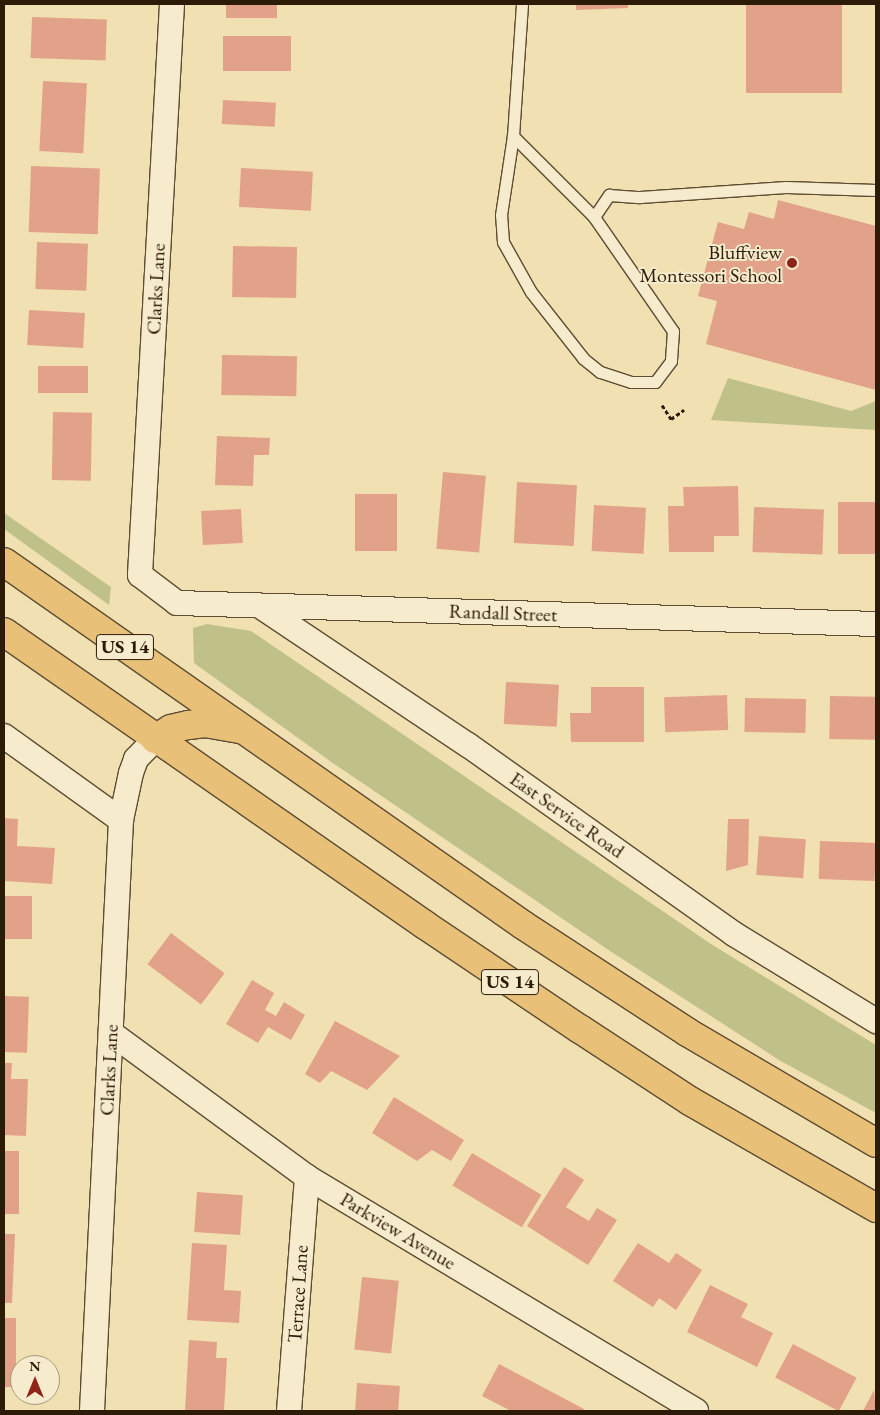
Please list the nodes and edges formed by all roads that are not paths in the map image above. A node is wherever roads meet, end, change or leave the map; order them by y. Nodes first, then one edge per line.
1 (172, 4) edge
2 (522, 4) edge
3 (513, 136) junction
4 (876, 190) edge
5 (594, 217) junction
6 (4, 562) edge
7 (140, 574) joint
8 (260, 606) junction
9 (876, 624) edge
10 (4, 632) edge
11 (248, 731) junction
12 (4, 736) edge
13 (155, 739) junction
14 (121, 820) junction
15 (876, 1021) edge
16 (111, 1033) junction
17 (876, 1143) edge
18 (307, 1177) junction
19 (876, 1208) edge
20 (92, 1411) edge
21 (289, 1411) edge
22 (696, 1411) edge

1 - 7 street, Clarks Lane
2 - 3 lane
3 - 5 lane
3 - 5 lane
4 - 5 lane
6 - 11 highway, US 14
7 - 8 street, Randall Street
8 - 9 street, Randall Street
8 - 15 street, East Service Road
10 - 13 highway, US 14
11 - 13 highway
11 - 17 highway, US 14
12 - 14 street
13 - 14 street, Clarks Lane
13 - 19 highway, US 14
14 - 16 street, Clarks Lane
16 - 18 street, Parkview Avenue
16 - 20 street, Clarks Lane
18 - 21 street, Terrace Lane
18 - 22 street, Parkview Avenue

